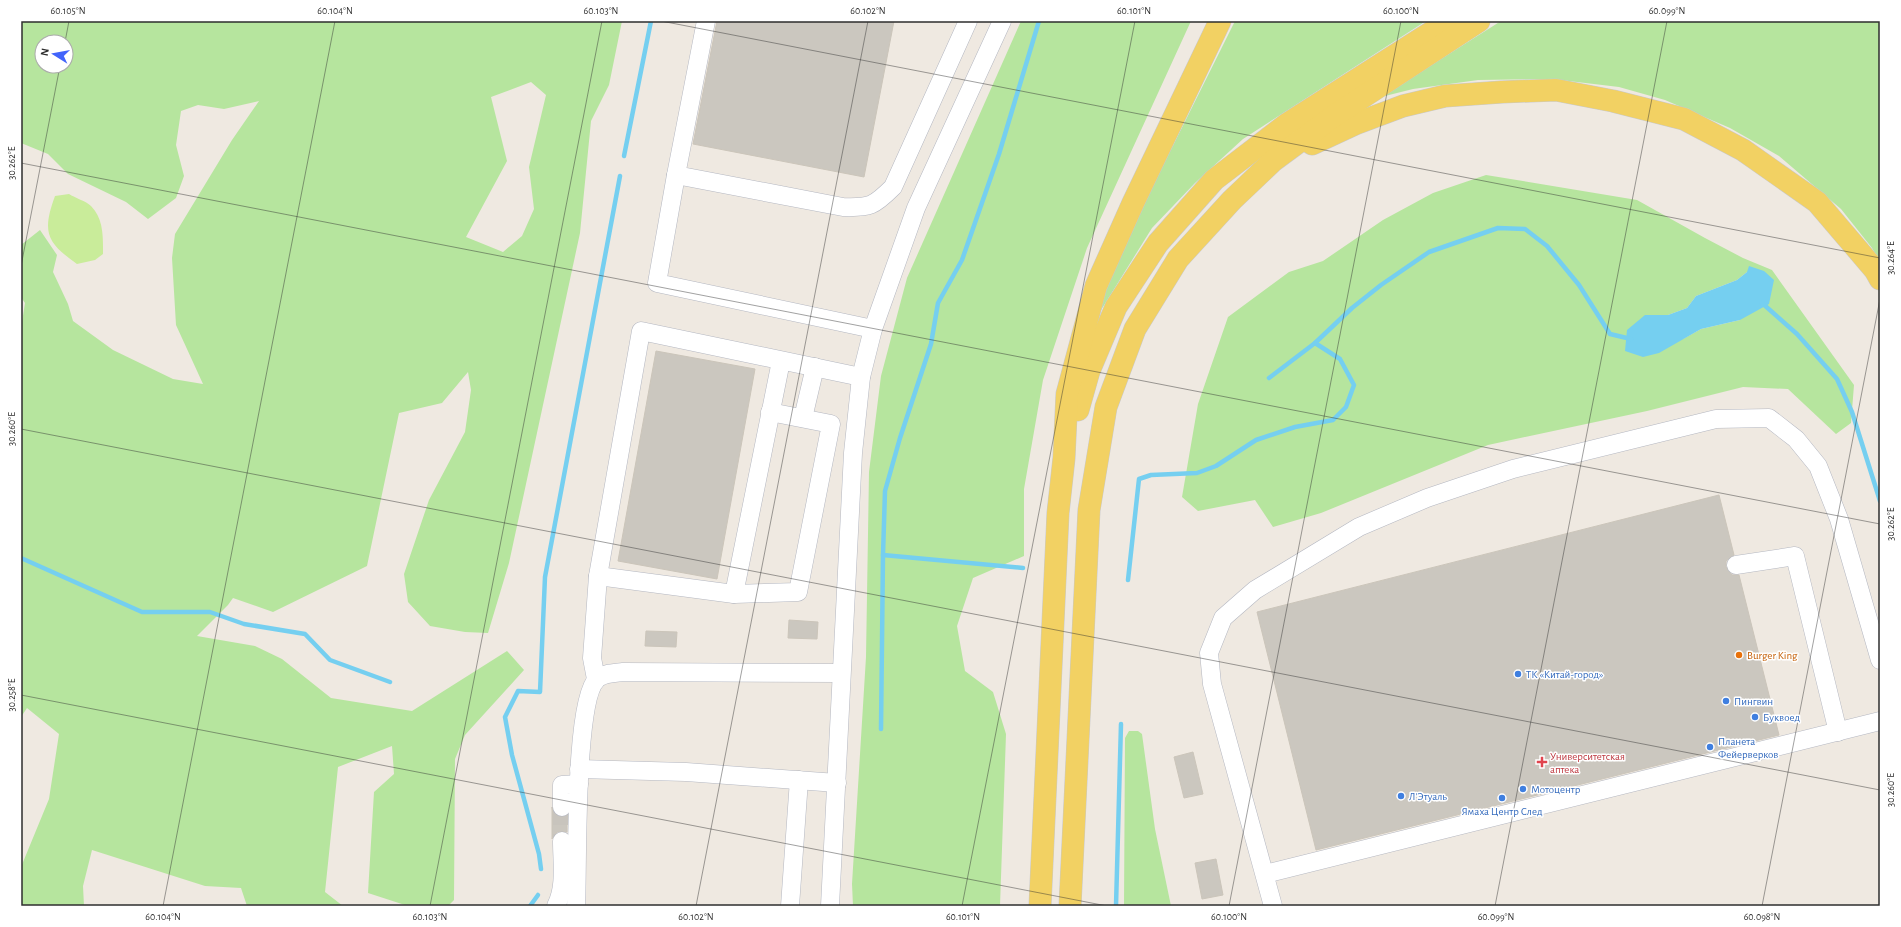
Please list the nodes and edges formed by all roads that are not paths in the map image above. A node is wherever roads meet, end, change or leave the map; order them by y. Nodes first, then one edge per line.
1 (706, 21) edge
2 (968, 21) edge
3 (1002, 21) edge
4 (1220, 21) edge
5 (1449, 21) edge
6 (1479, 21) edge
7 (1273, 161) junction
8 (676, 175) junction
9 (1880, 279) edge
10 (873, 329) junction
11 (781, 361) junction
12 (814, 368) junction
13 (861, 377) junction
14 (770, 412) junction
15 (802, 418) junction
16 (1064, 458) junction
17 (1736, 566) dead end
18 (598, 576) junction
19 (734, 594) junction
20 (1880, 660) edge
21 (841, 673) junction
22 (596, 679) junction
23 (1880, 721) edge
24 (1838, 732) junction
25 (579, 777) junction
26 (799, 780) junction
27 (837, 783) junction
28 (562, 807) tunnel mouth
29 (1073, 836) junction
30 (562, 841) tunnel mouth
31 (1042, 844) junction
32 (1265, 874) junction
33 (556, 906) edge
34 (576, 906) edge
35 (790, 906) edge
36 (830, 906) edge
37 (1031, 906) edge
38 (1040, 906) edge
39 (1070, 906) edge
40 (1077, 906) edge
41 (1273, 906) edge

1 - 8 street
2 - 8 street
3 - 10 street
4 - 16 main road
5 - 16 main road
6 - 7 main road
7 - 9 main road
7 - 29 main road
8 - 10 street
10 - 13 street
11 - 12 street
11 - 14 street
11 - 18 street
12 - 13 street
12 - 15 street
13 - 21 street
14 - 15 street
14 - 19 street
15 - 19 street
16 - 31 main road
17 - 24 street
18 - 19 street
18 - 22 street
20 - 32 street
21 - 22 street
21 - 27 street
22 - 25 street
23 - 24 street
24 - 32 street
25 - 26 street
25 - 28 street
25 - 34 street
26 - 27 street
26 - 35 street
27 - 36 street
29 - 39 main road
29 - 40 street
30 - 33 street
31 - 37 street
31 - 38 main road
32 - 41 street

